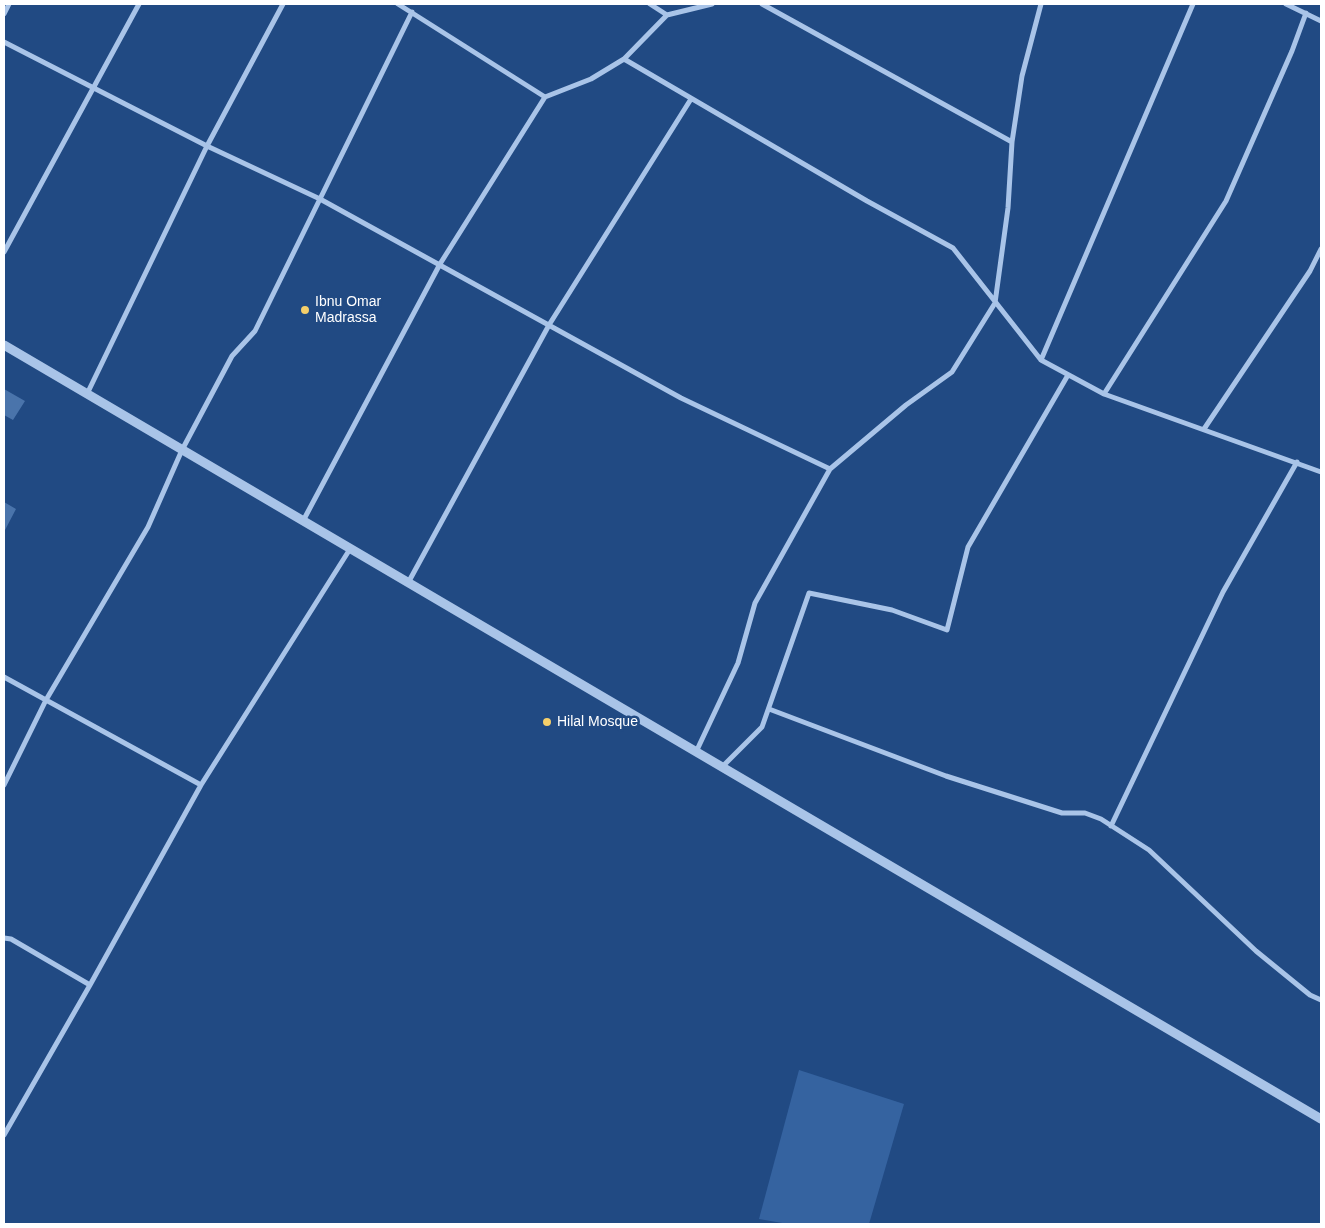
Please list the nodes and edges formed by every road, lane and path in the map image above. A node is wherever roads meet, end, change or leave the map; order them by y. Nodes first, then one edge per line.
1 (9, 4) edge
2 (139, 4) edge
3 (283, 4) edge
4 (398, 4) edge
5 (650, 4) edge
6 (712, 4) edge
7 (762, 4) edge
8 (1041, 4) edge
9 (1193, 4) edge
10 (1286, 4) edge
11 (412, 12) junction
12 (4, 14) edge
13 (667, 14) junction
14 (1306, 14) junction
15 (1321, 22) edge
16 (4, 42) edge
17 (624, 59) junction
18 (93, 86) junction
19 (544, 97) junction
20 (692, 99) junction
21 (1012, 142) junction
22 (207, 146) junction
23 (320, 199) junction
24 (1321, 249) edge
25 (4, 252) edge
26 (440, 264) junction
27 (995, 303) junction
28 (549, 324) junction
29 (4, 345) edge
30 (1041, 360) junction
31 (1068, 375) junction
32 (87, 394) junction
33 (1104, 394) junction
34 (1204, 428) junction
35 (182, 450) junction
36 (1296, 462) junction
37 (830, 468) junction
38 (1321, 472) edge
39 (303, 521) junction
40 (350, 549) junction
41 (408, 583) junction
42 (4, 676) edge
43 (46, 700) junction
44 (769, 709) junction
45 (696, 752) junction
46 (722, 768) junction
47 (4, 785) edge
48 (201, 785) junction
49 (1111, 826) junction
50 (4, 938) edge
51 (90, 985) junction
52 (1321, 1000) edge
53 (1321, 1119) edge
54 (4, 1135) edge

1 - 12 street
2 - 18 street
3 - 22 street
4 - 11 street
5 - 13 street
6 - 13 street
7 - 21 street
8 - 21 street
9 - 30 street
10 - 14 street
11 - 19 street
11 - 23 street
13 - 17 street
14 - 15 street
14 - 33 street
16 - 18 street
17 - 19 street
17 - 20 street
18 - 22 street
18 - 25 street
19 - 26 street
20 - 27 street
20 - 28 street
21 - 27 street
22 - 23 street
22 - 32 street
23 - 26 street
23 - 35 street
24 - 34 street
26 - 28 street
26 - 39 street
27 - 30 street
27 - 37 street
28 - 37 street
28 - 41 street
29 - 32 street
30 - 31 street
31 - 33 street
31 - 44 street
32 - 35 street
33 - 34 street
34 - 36 street
35 - 39 street
35 - 43 street
36 - 38 street
36 - 49 street
37 - 45 street
39 - 40 street
40 - 41 street
40 - 48 street
41 - 45 street
42 - 43 street
43 - 47 street
43 - 48 street
44 - 46 street
44 - 49 street
45 - 46 street
46 - 53 street
48 - 51 street
49 - 52 street
50 - 51 street
51 - 54 street

